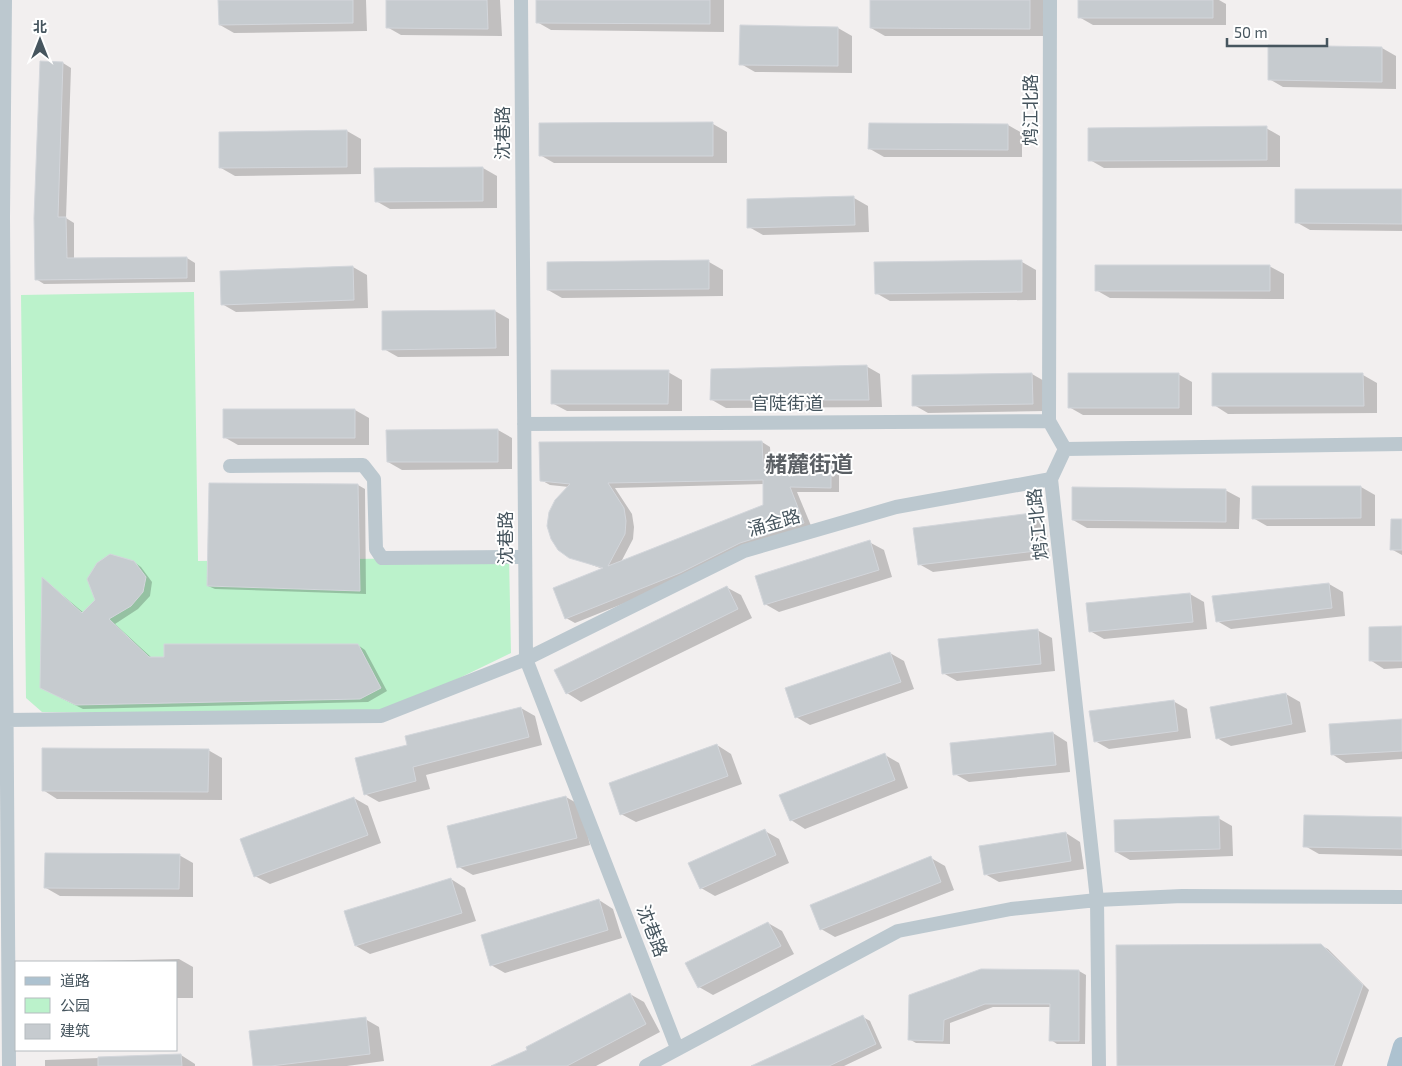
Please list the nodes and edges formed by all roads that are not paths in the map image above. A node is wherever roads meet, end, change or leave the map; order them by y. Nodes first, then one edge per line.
1 (5, 0) edge
2 (521, 0) edge
3 (1050, 0) edge
4 (1049, 422) junction
5 (524, 424) junction
6 (1402, 444) edge
7 (1065, 449) junction
8 (230, 466) dead end
9 (1051, 479) junction
10 (525, 558) junction
11 (526, 659) junction
12 (7, 720) junction
13 (1402, 897) edge
14 (1097, 900) junction
15 (1402, 1046) edge
16 (677, 1048) junction
17 (9, 1066) edge
18 (646, 1066) edge
19 (1099, 1066) edge
20 (1396, 1066) edge

1 - 12 street
2 - 5 street, 沈巷路
3 - 4 street, 鸩江北路
4 - 5 street, 官陡街道
4 - 7 street
5 - 10 street, 沈巷路
6 - 7 street
7 - 9 street, 鸩江北路
8 - 10 street
9 - 11 street, 涌金路
9 - 14 street, 鸩江北路
10 - 11 street, 沈巷路
11 - 12 street, 涌金路
11 - 16 street, 沈巷路
12 - 17 street
13 - 14 street
14 - 16 street
14 - 19 street, 鸩江北路
15 - 20 main road
16 - 18 street

